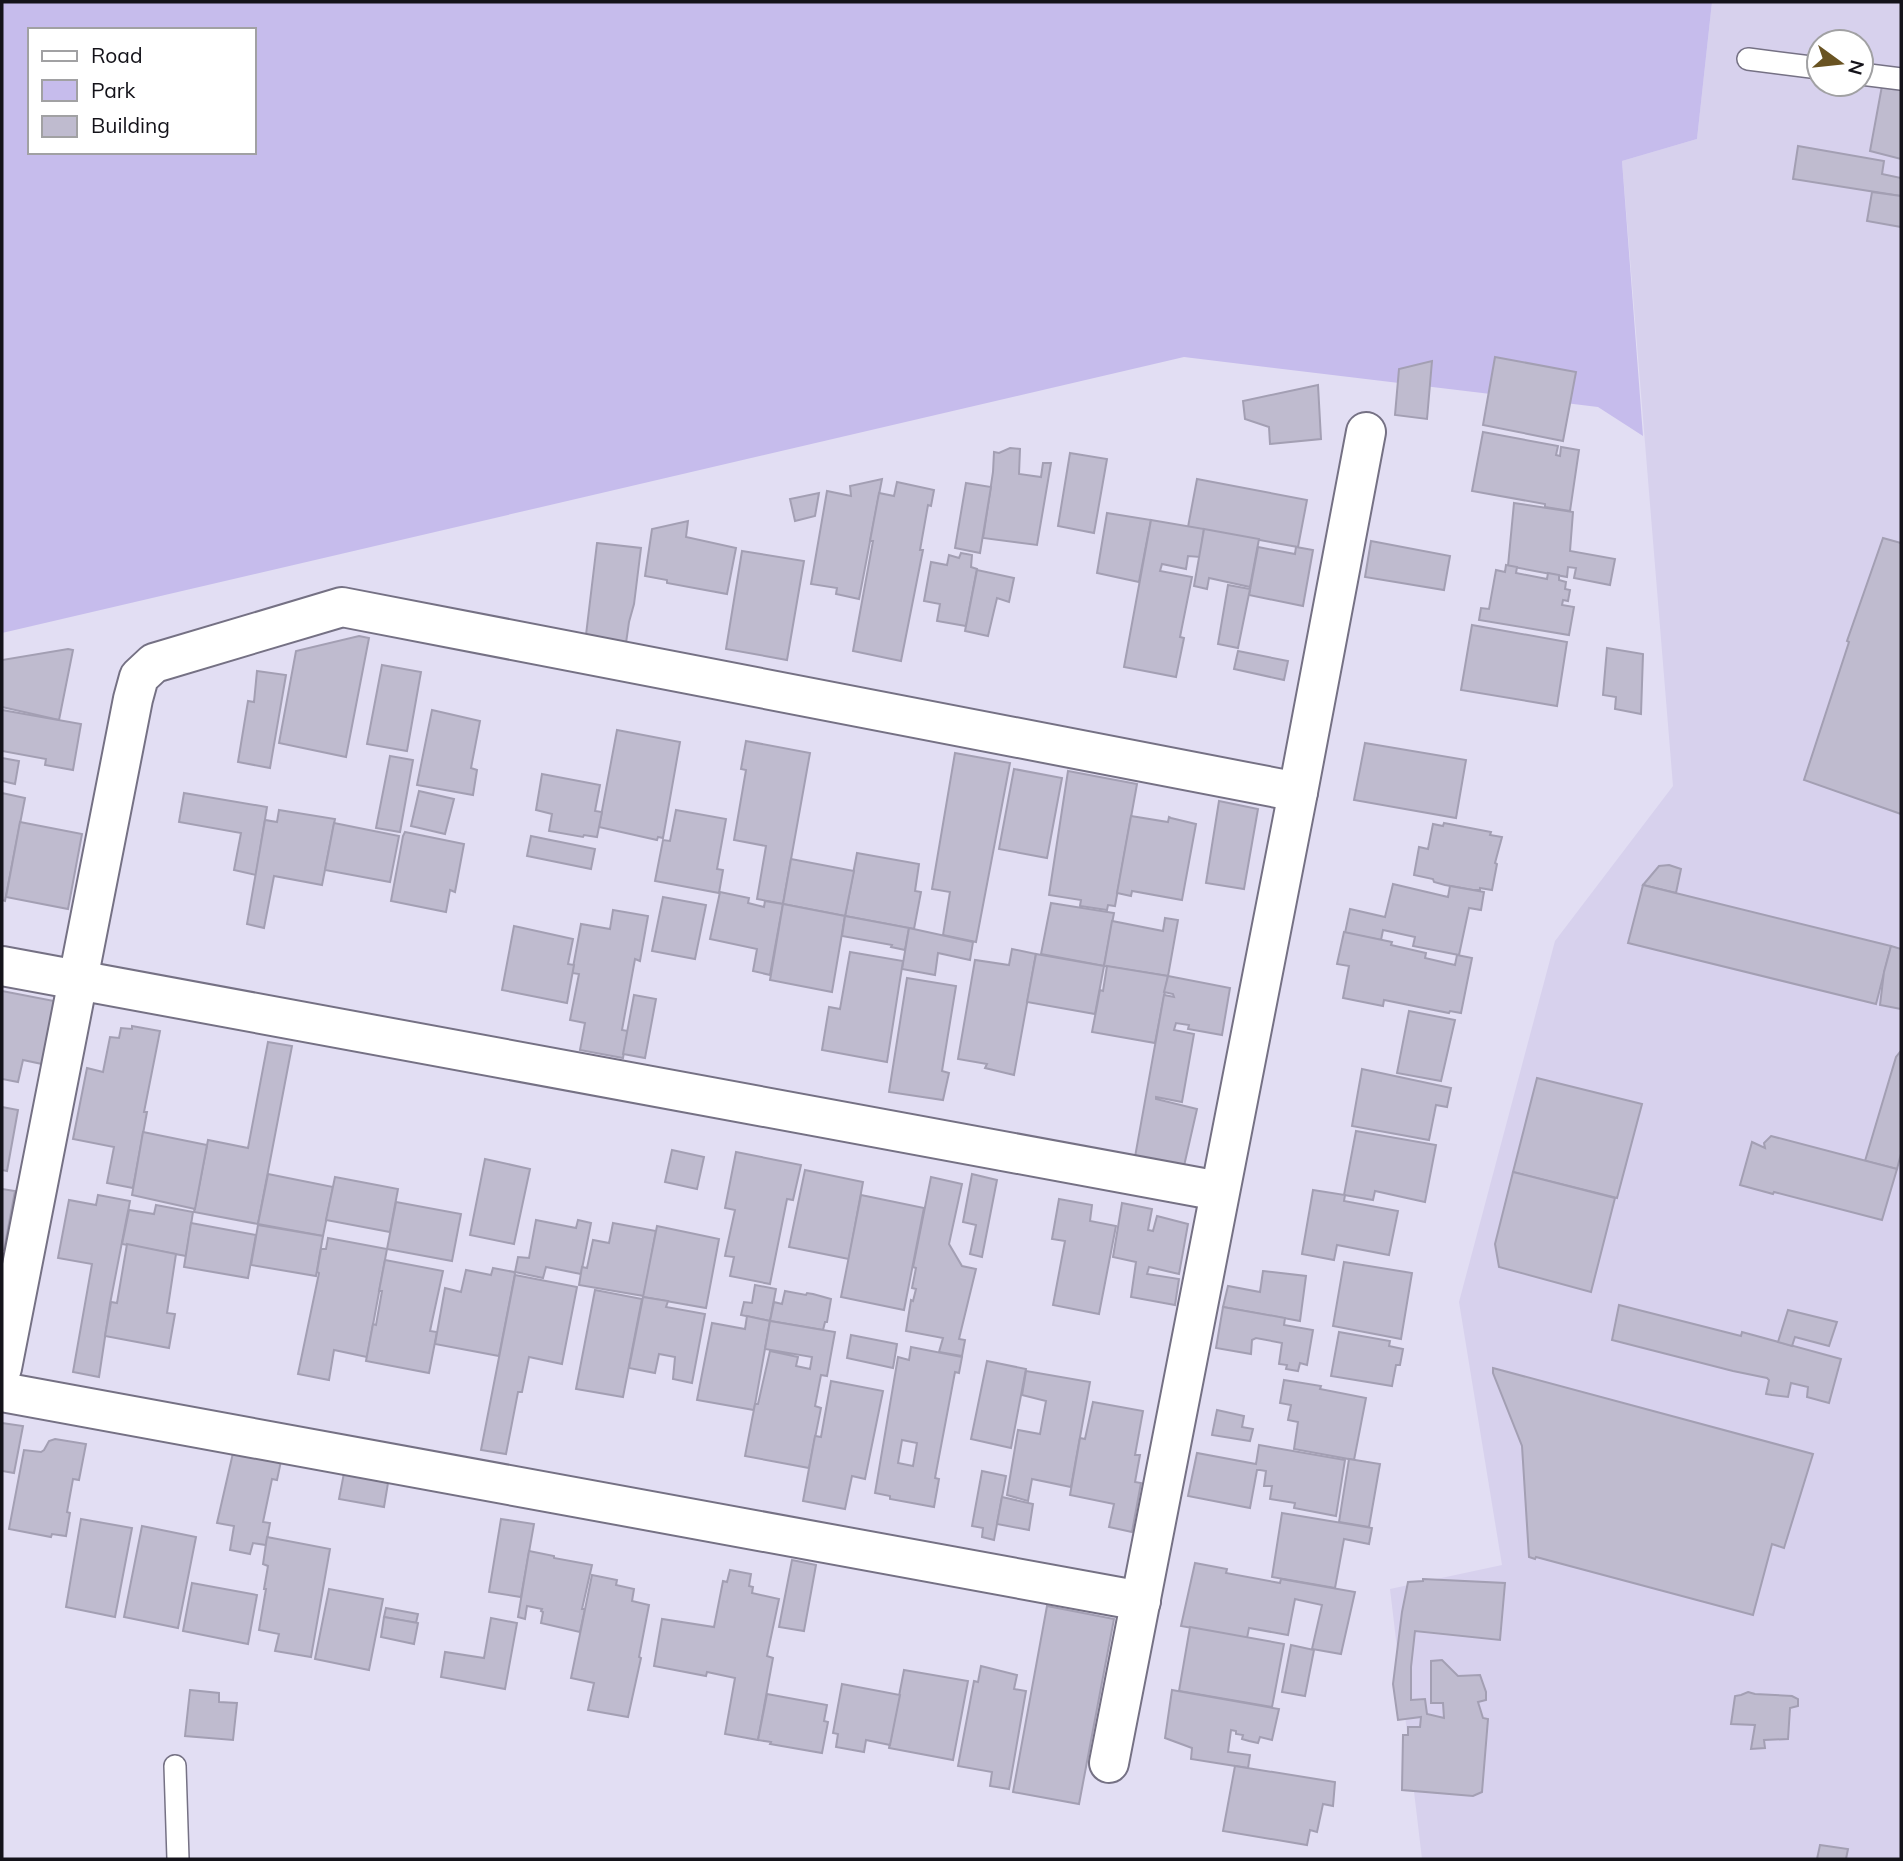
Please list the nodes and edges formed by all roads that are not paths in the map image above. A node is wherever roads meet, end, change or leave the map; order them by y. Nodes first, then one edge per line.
1 (1748, 59) dead end
2 (1805, 66) edge
3 (1875, 76) edge
4 (1901, 79) edge
5 (1366, 432) dead end
6 (1298, 792) junction
7 (2, 966) edge
8 (77, 981) junction
9 (1219, 1191) junction
10 (2, 1368) edge
11 (2, 1391) edge
12 (1141, 1601) junction
13 (1109, 1763) dead end
14 (176, 1766) dead end
15 (178, 1859) edge

1 - 2 lane
3 - 4 lane
5 - 6 street
6 - 8 street
6 - 9 street
7 - 8 street
8 - 9 street
8 - 10 street
9 - 12 street
11 - 12 street
12 - 13 street
14 - 15 lane

